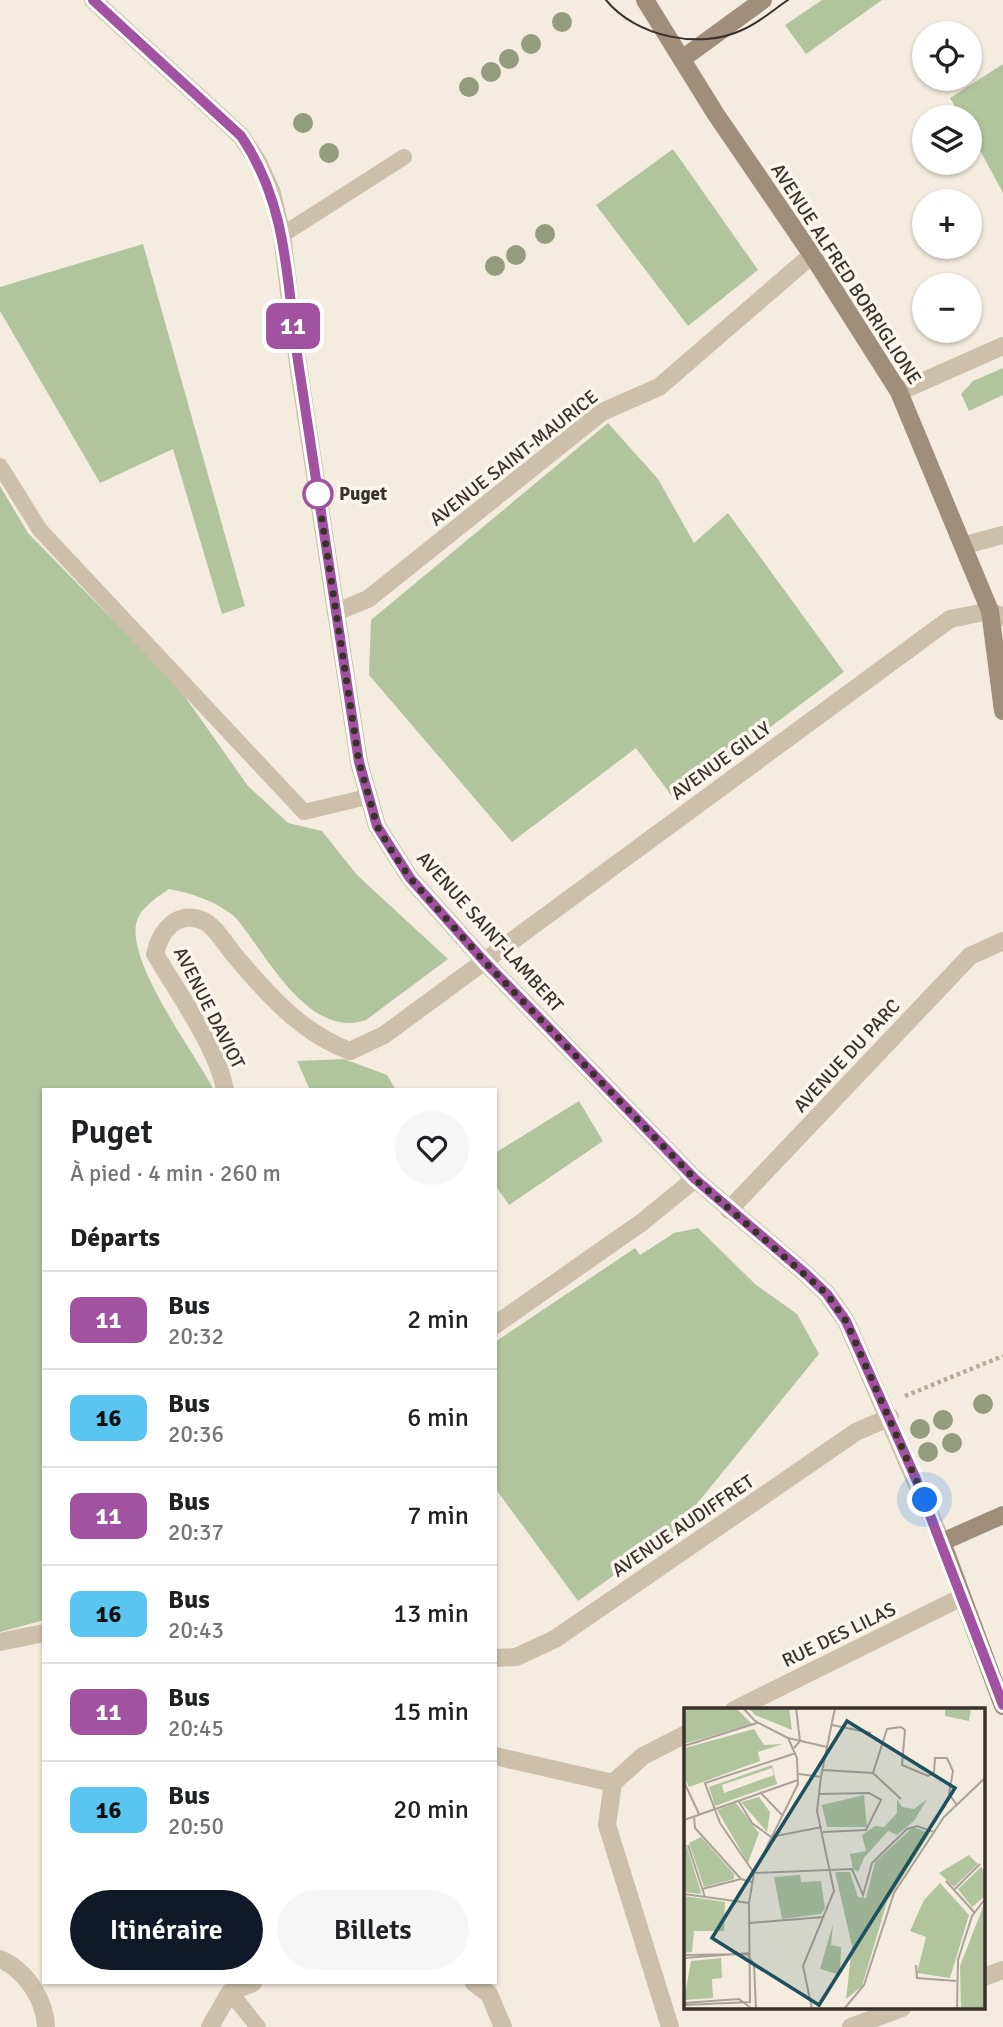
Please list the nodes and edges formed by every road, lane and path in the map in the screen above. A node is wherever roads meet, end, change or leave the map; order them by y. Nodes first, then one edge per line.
1 (93, 0) edge
2 (645, 0) edge
3 (763, 0) edge
4 (682, 59) junction
5 (404, 157) dead end
6 (282, 234) junction
7 (813, 255) junction
8 (1003, 346) edge
9 (899, 392) junction
10 (0, 466) edge
11 (1003, 535) edge
12 (965, 545) junction
13 (337, 612) junction
14 (996, 614) edge
15 (1003, 711) edge
16 (367, 797) junction
17 (1003, 941) edge
18 (484, 961) junction
19 (225, 1088) edge
20 (695, 1179) junction
21 (729, 1210) junction
22 (497, 1324) edge
23 (1003, 1356) edge
24 (887, 1410) junction
25 (1003, 1515) edge
26 (942, 1542) junction
27 (962, 1597) junction
28 (42, 1633) edge
29 (0, 1642) edge
30 (497, 1658) edge
31 (1003, 1706) edge
32 (738, 1708) edge
33 (684, 1735) edge
34 (497, 1756) edge
35 (613, 1783) junction
36 (0, 1959) edge
37 (1003, 1970) edge
38 (986, 1976) edge
39 (250, 1984) edge
40 (475, 1984) edge
41 (230, 1992) junction
42 (897, 2010) edge
43 (46, 2027) edge
44 (210, 2027) edge
45 (258, 2027) edge
46 (503, 2027) edge
47 (670, 2027) edge
48 (851, 2027) edge

1 - 6 street, AVENUE SAINT-LAMBERT
2 - 4 main road, AVENUE ALFRED BORRIGLIONE
3 - 4 main road
4 - 7 main road, AVENUE ALFRED BORRIGLIONE
5 - 6 lane
6 - 13 street, AVENUE SAINT-LAMBERT
7 - 9 main road, AVENUE ALFRED BORRIGLIONE
7 - 13 street, AVENUE SAINT-MAURICE
8 - 9 street
9 - 12 main road, AVENUE ALFRED BORRIGLIONE
10 - 16 lane
11 - 12 street
12 - 14 main road, AVENUE ALFRED BORRIGLIONE
13 - 16 street, AVENUE SAINT-LAMBERT
14 - 15 main road, AVENUE ALFRED BORRIGLIONE
14 - 18 street, AVENUE GILLY
16 - 18 street, AVENUE SAINT-LAMBERT
17 - 21 street, AVENUE DU PARC
18 - 19 street, AVENUE DAVIOT
18 - 20 street, AVENUE SAINT-LAMBERT
20 - 21 street, AVENUE SAINT-LAMBERT
20 - 22 street
21 - 24 street, AVENUE SAINT-LAMBERT
23 - 24 path
24 - 26 street, AVENUE SAINT-LAMBERT
24 - 30 street, AVENUE AUDIFFRET
25 - 26 main road
26 - 27 main road
27 - 31 main road
27 - 32 street, RUE DES LILAS
28 - 29 street
33 - 35 street
34 - 35 street
35 - 47 street
36 - 43 street
37 - 38 street
39 - 41 street
40 - 46 street
41 - 44 street
41 - 45 lane
42 - 48 street

